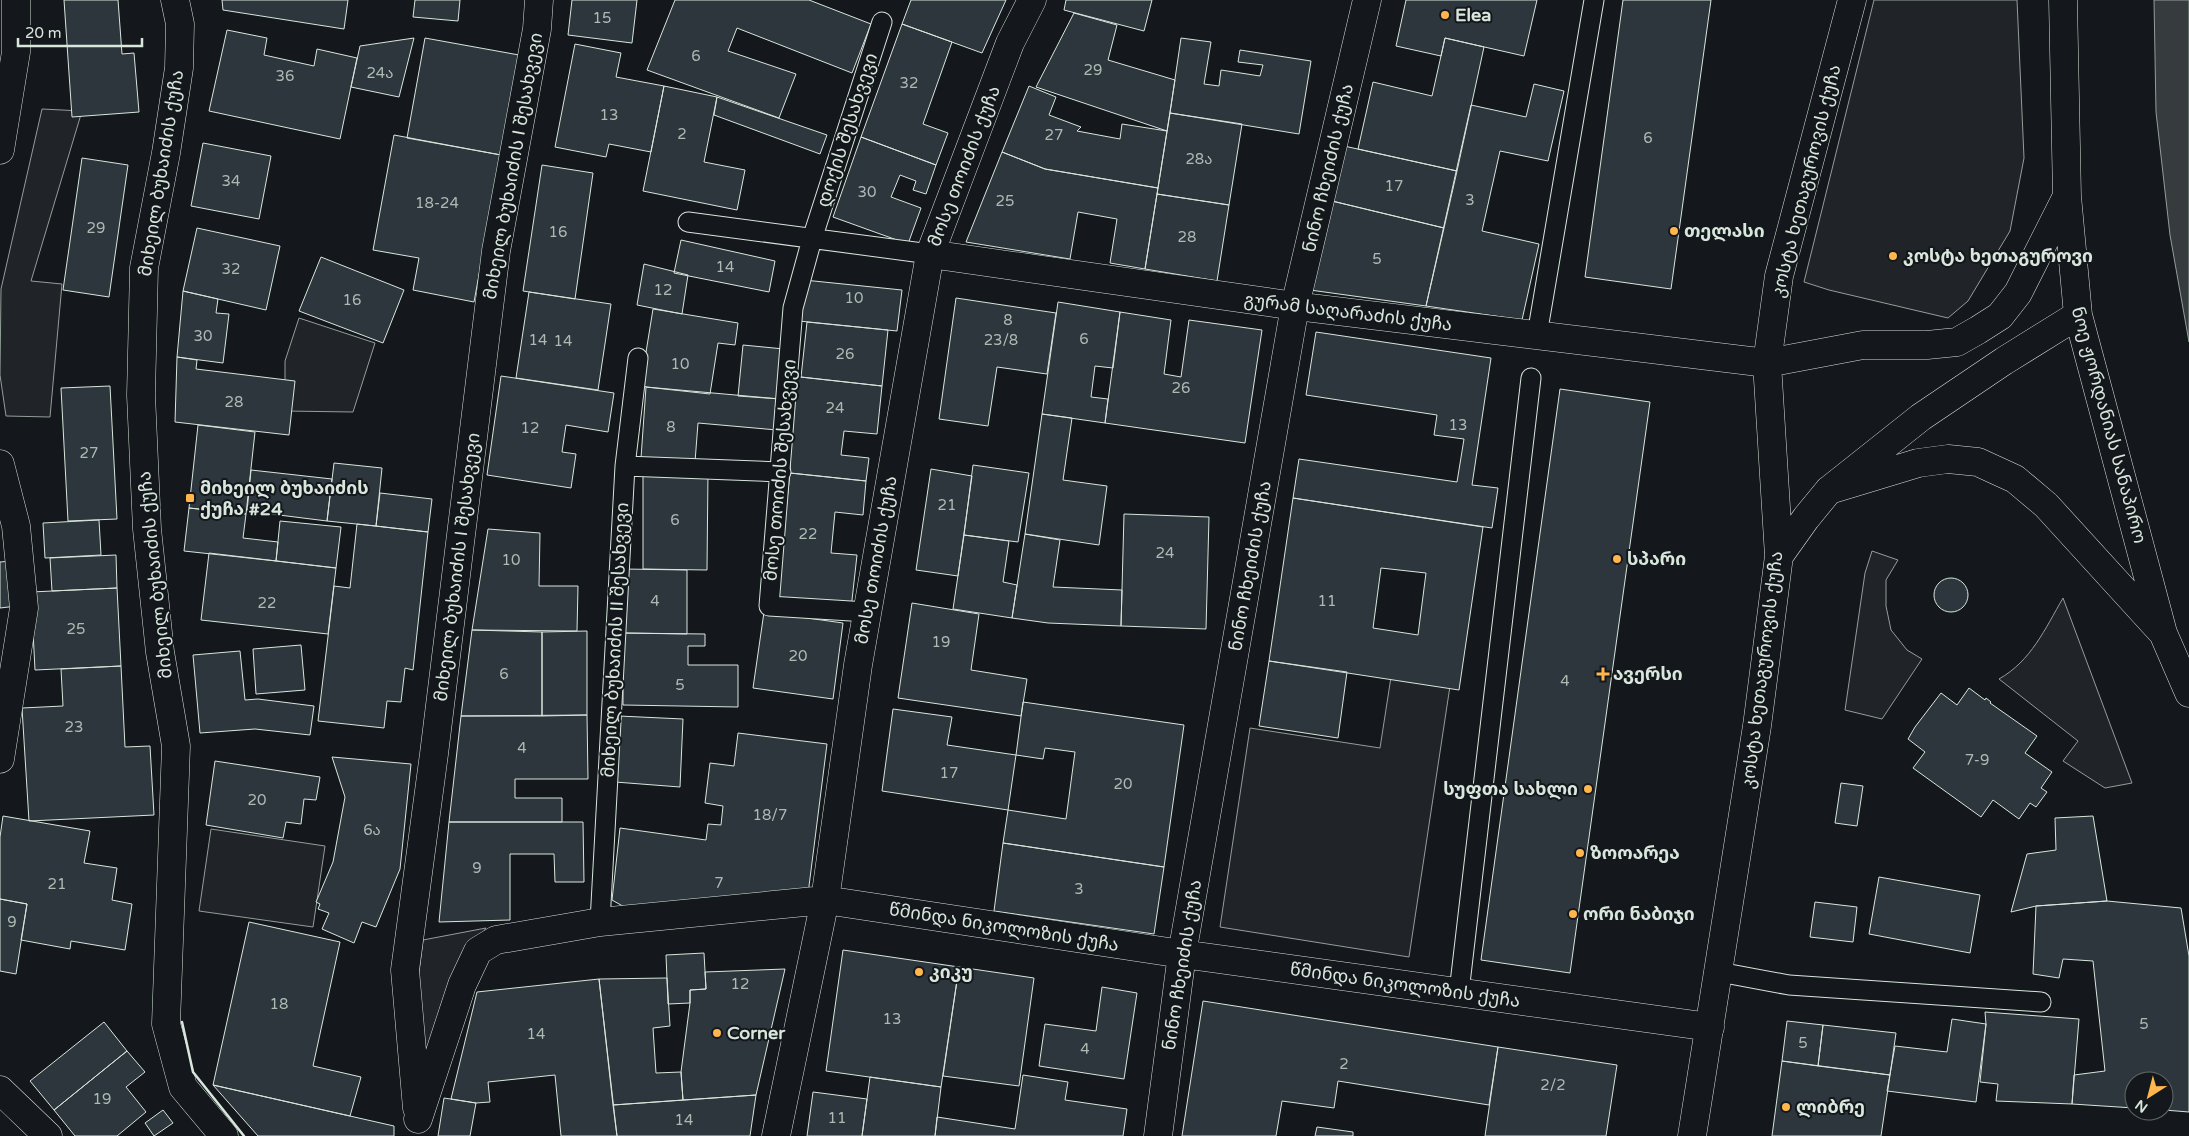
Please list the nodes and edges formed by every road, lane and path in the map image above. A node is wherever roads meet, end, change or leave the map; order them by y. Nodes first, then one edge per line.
1 (16, 0) edge
2 (174, 0) edge
3 (539, 0) edge
4 (1032, 0) edge
5 (1367, 0) edge
6 (1594, 0) edge
7 (1852, 0) edge
8 (2063, 0) edge
9 (882, 22) dead end
10 (0, 150) edge
11 (2067, 196) junction
12 (688, 222) dead end
13 (812, 239) junction
14 (930, 254) junction
15 (1295, 306) junction
16 (2078, 315) junction
17 (1537, 335) junction
18 (638, 358) dead end
19 (1767, 363) junction
20 (1531, 378) dead end
21 (0, 464) edge
22 (625, 466) junction
23 (781, 472) junction
24 (1830, 490) junction
25 (1779, 556) junction
26 (867, 612) junction
27 (2164, 634) junction
28 (2189, 693) edge
29 (0, 759) edge
30 (825, 900) junction
31 (600, 922) junction
32 (1182, 954) junction
33 (1719, 972) junction
34 (1459, 992) junction
35 (2041, 1002) dead end
36 (1710, 1027) junction
37 (0, 1090) edge
38 (418, 1128) edge
39 (48, 1136) edge
40 (224, 1136) edge
41 (776, 1136) edge
42 (1158, 1136) edge
43 (1692, 1136) edge

1 - 10 street
2 - 40 street, მიხეილ ბუხაიძის ქუჩა
3 - 38 street, მიხეილ ბუხაიძის I შესახვევი
4 - 14 street, მოსე თოიძის ქუჩა
5 - 15 street, ნინო ჩხეიძის ქუჩა
6 - 17 lane
7 - 19 street, კოსტა ხეთაგუროვის ქუჩა
8 - 11 street, ნოე ჟორდანიას სანაპირო
9 - 13 lane, დოქის შესახვევი
11 - 16 street, ნოე ჟორდანიას სანაპირო
11 - 19 street, გურამ საღარაძის ქუჩა
12 - 13 lane
13 - 14 lane
13 - 23 lane, მოსე თოიძის შესახვევი
14 - 15 street, გურამ საღარაძის ქუჩა
14 - 26 street, მოსე თოიძის ქუჩა
15 - 17 street, გურამ საღარაძის ქუჩა
15 - 32 street, ნინო ჩხეიძის ქუჩა
16 - 24 street
16 - 27 street, ნოე ჟორდანიას სანაპირო
17 - 19 street, გურამ საღარაძის ქუჩა
18 - 22 lane, მიხეილ ბუხაიძის II შესახვევი
19 - 25 street, კოსტა ხეთაგუროვის ქუჩა
20 - 34 lane
21 - 29 street
22 - 23 lane
22 - 31 lane, მიხეილ ბუხაიძის II შესახვევი
23 - 26 lane, მოსე თოიძის შესახვევი
24 - 25 street
24 - 27 street
25 - 33 street, კოსტა ხეთაგუროვის ქუჩა
26 - 30 street, მოსე თოიძის ქუჩა
27 - 28 street, ნოე ჟორდანიას სანაპირო
30 - 31 street, წმინდა ნიკოლოზის ქუჩა
30 - 32 street, წმინდა ნიკოლოზის ქუჩა
30 - 41 street, მოსე თოიძის ქუჩა
31 - 38 street, წმინდა ნიკოლოზის ქუჩა
32 - 34 street, წმინდა ნიკოლოზის ქუჩა
32 - 42 street, ნინო ჩხეიძის ქუჩა
33 - 35 lane
33 - 36 street, კოსტა ხეთაგუროვის ქუჩა
34 - 36 street, წმინდა ნიკოლოზის ქუჩა
36 - 43 street, კოსტა ხეთაგუროვის ქუჩა
37 - 39 street

